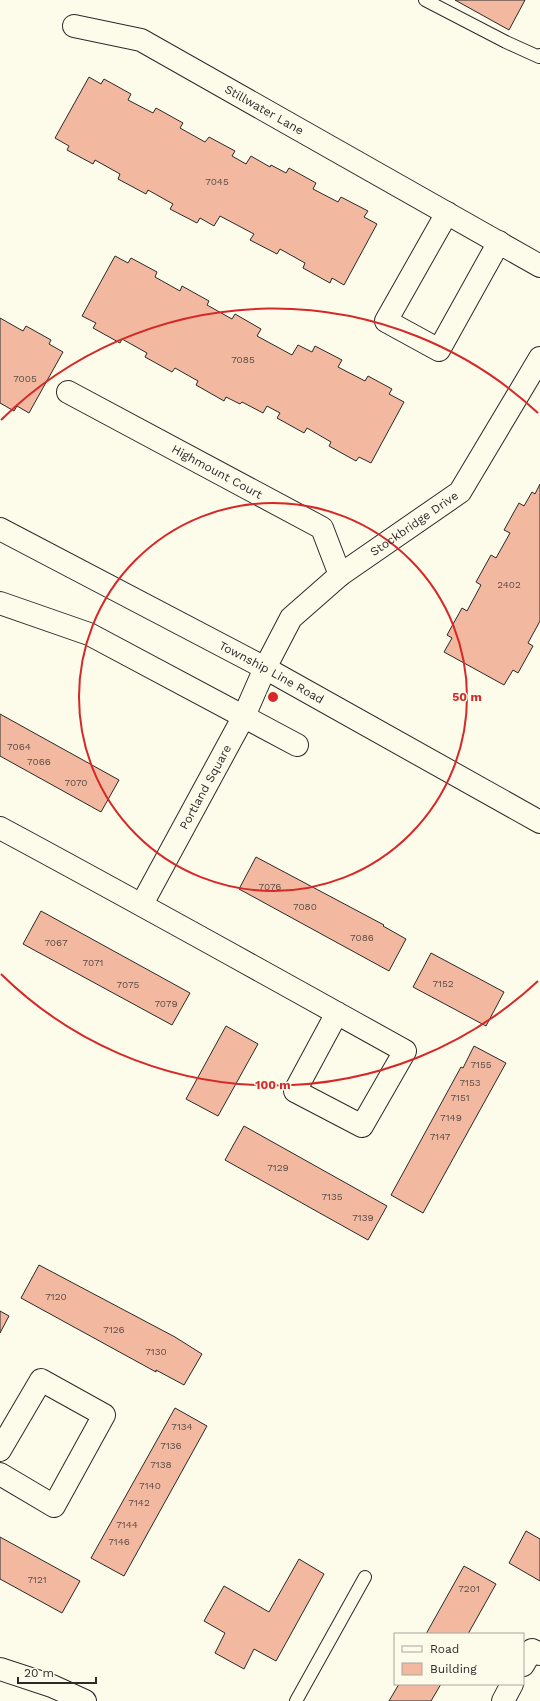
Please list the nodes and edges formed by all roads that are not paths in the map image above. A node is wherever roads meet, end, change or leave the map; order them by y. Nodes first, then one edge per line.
1 (425, 0) edge
2 (74, 26) dead end
3 (540, 55) edge
4 (447, 213) junction
5 (499, 242) junction
6 (540, 266) edge
7 (540, 358) edge
8 (68, 392) dead end
9 (0, 530) edge
10 (340, 574) junction
11 (0, 603) edge
12 (265, 668) junction
13 (244, 716) junction
14 (297, 745) dead end
15 (540, 822) edge
16 (0, 828) edge
17 (142, 904) junction
18 (337, 1013) junction
19 (0, 1450) edge
20 (0, 1474) edge
21 (365, 1577) dead end
22 (540, 1654) edge
23 (524, 1663) edge
24 (0, 1669) edge
25 (511, 1685) edge
26 (85, 1701) edge
27 (296, 1701) edge
28 (503, 1701) edge

1 - 3 lane
2 - 4 street, Stillwater Lane
4 - 5 street, Stillwater Lane
4 - 5 street
5 - 6 street, Stillwater Lane
7 - 10 street, Stockbridge Drive
8 - 10 street, Highmount Court
9 - 12 street, Township Line Road
10 - 12 street, Stockbridge Drive
11 - 13 street
12 - 13 street, Portland Square
12 - 15 street, Township Line Road
13 - 14 street
13 - 17 street, Portland Square
16 - 17 street
17 - 18 street
18 - 18 street
19 - 20 street
21 - 27 lane
22 - 23 street
24 - 26 street
25 - 28 street

